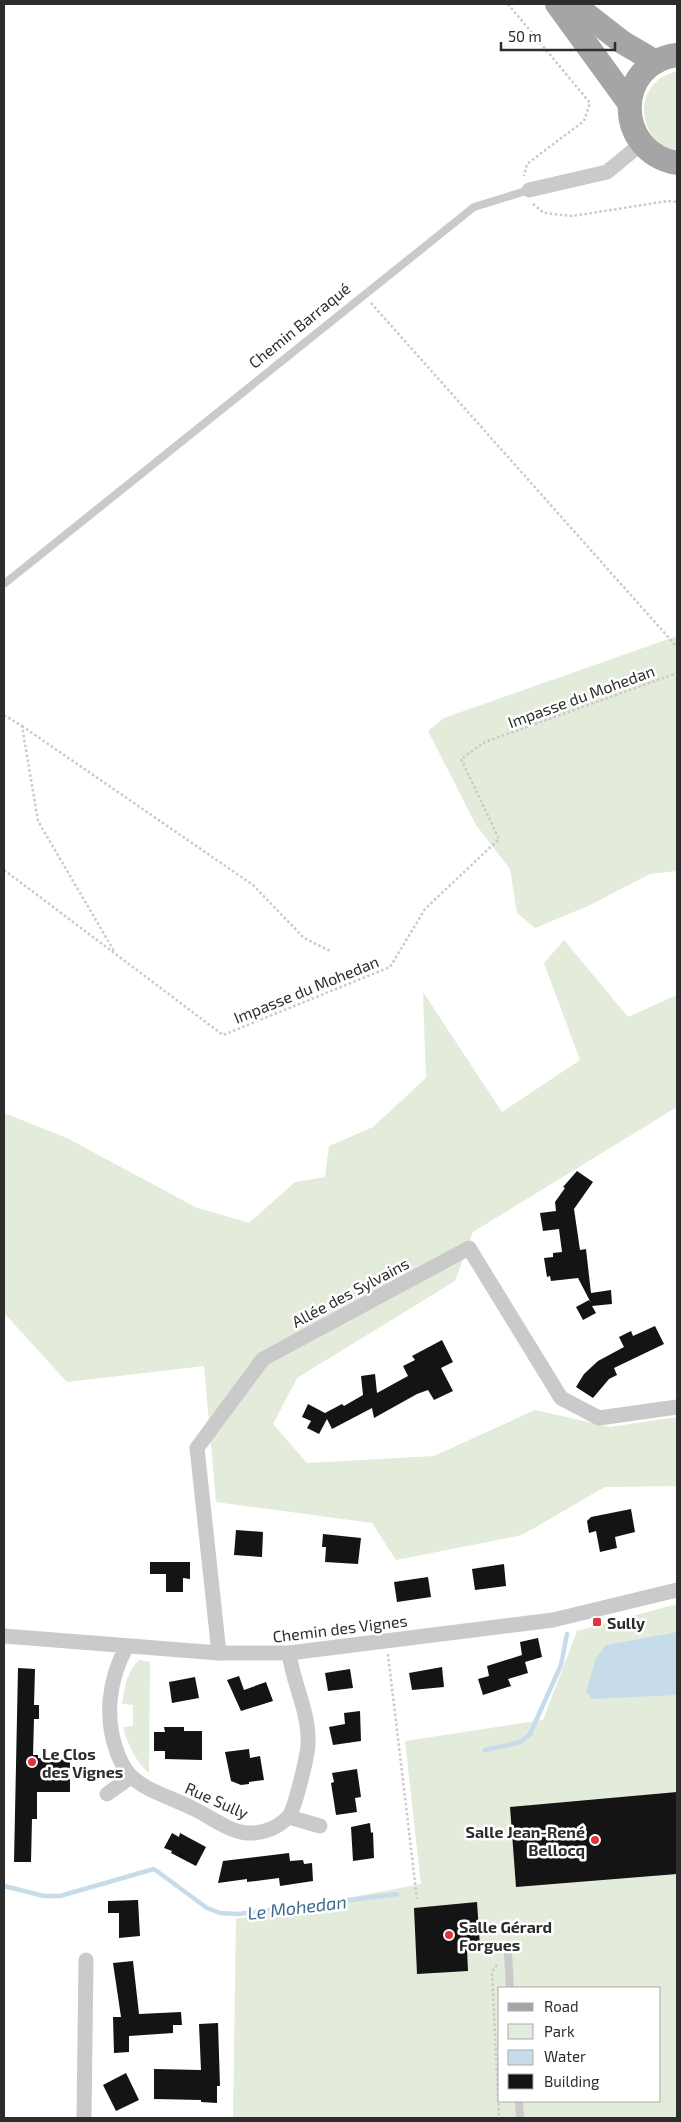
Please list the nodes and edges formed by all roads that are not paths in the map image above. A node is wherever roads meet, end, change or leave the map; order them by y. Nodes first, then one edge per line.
1 (557, 4) edge
2 (573, 4) edge
3 (667, 58) edge
4 (629, 103) junction
5 (641, 144) junction
6 (677, 163) edge
7 (529, 190) joint
8 (4, 584) edge
9 (677, 1407) edge
10 (677, 1590) edge
11 (4, 1636) edge
12 (127, 1646) junction
13 (219, 1653) junction
14 (289, 1653) junction
15 (131, 1777) junction
16 (107, 1794) dead end
17 (289, 1817) junction
18 (320, 1826) dead end
19 (508, 1952) road end
20 (86, 1960) dead end
21 (510, 1987) edge
22 (519, 2102) edge
23 (84, 2118) edge
24 (520, 2118) edge

1 - 4 main road
2 - 3 main road
3 - 4 main road
4 - 5 main road
5 - 6 main road
5 - 7 street, Chemin Barraqué
7 - 8 lane, Chemin Barraqué
9 - 13 street, Allée des Sylvains
10 - 14 street, Chemin des Vignes
11 - 12 street, Chemin des Vignes
12 - 13 street, Chemin des Vignes
12 - 15 street, Rue Sully
13 - 14 street, Chemin des Vignes
14 - 17 street
15 - 16 street
15 - 17 street, Rue Sully
17 - 18 street
19 - 21 lane
20 - 23 street
22 - 24 lane

